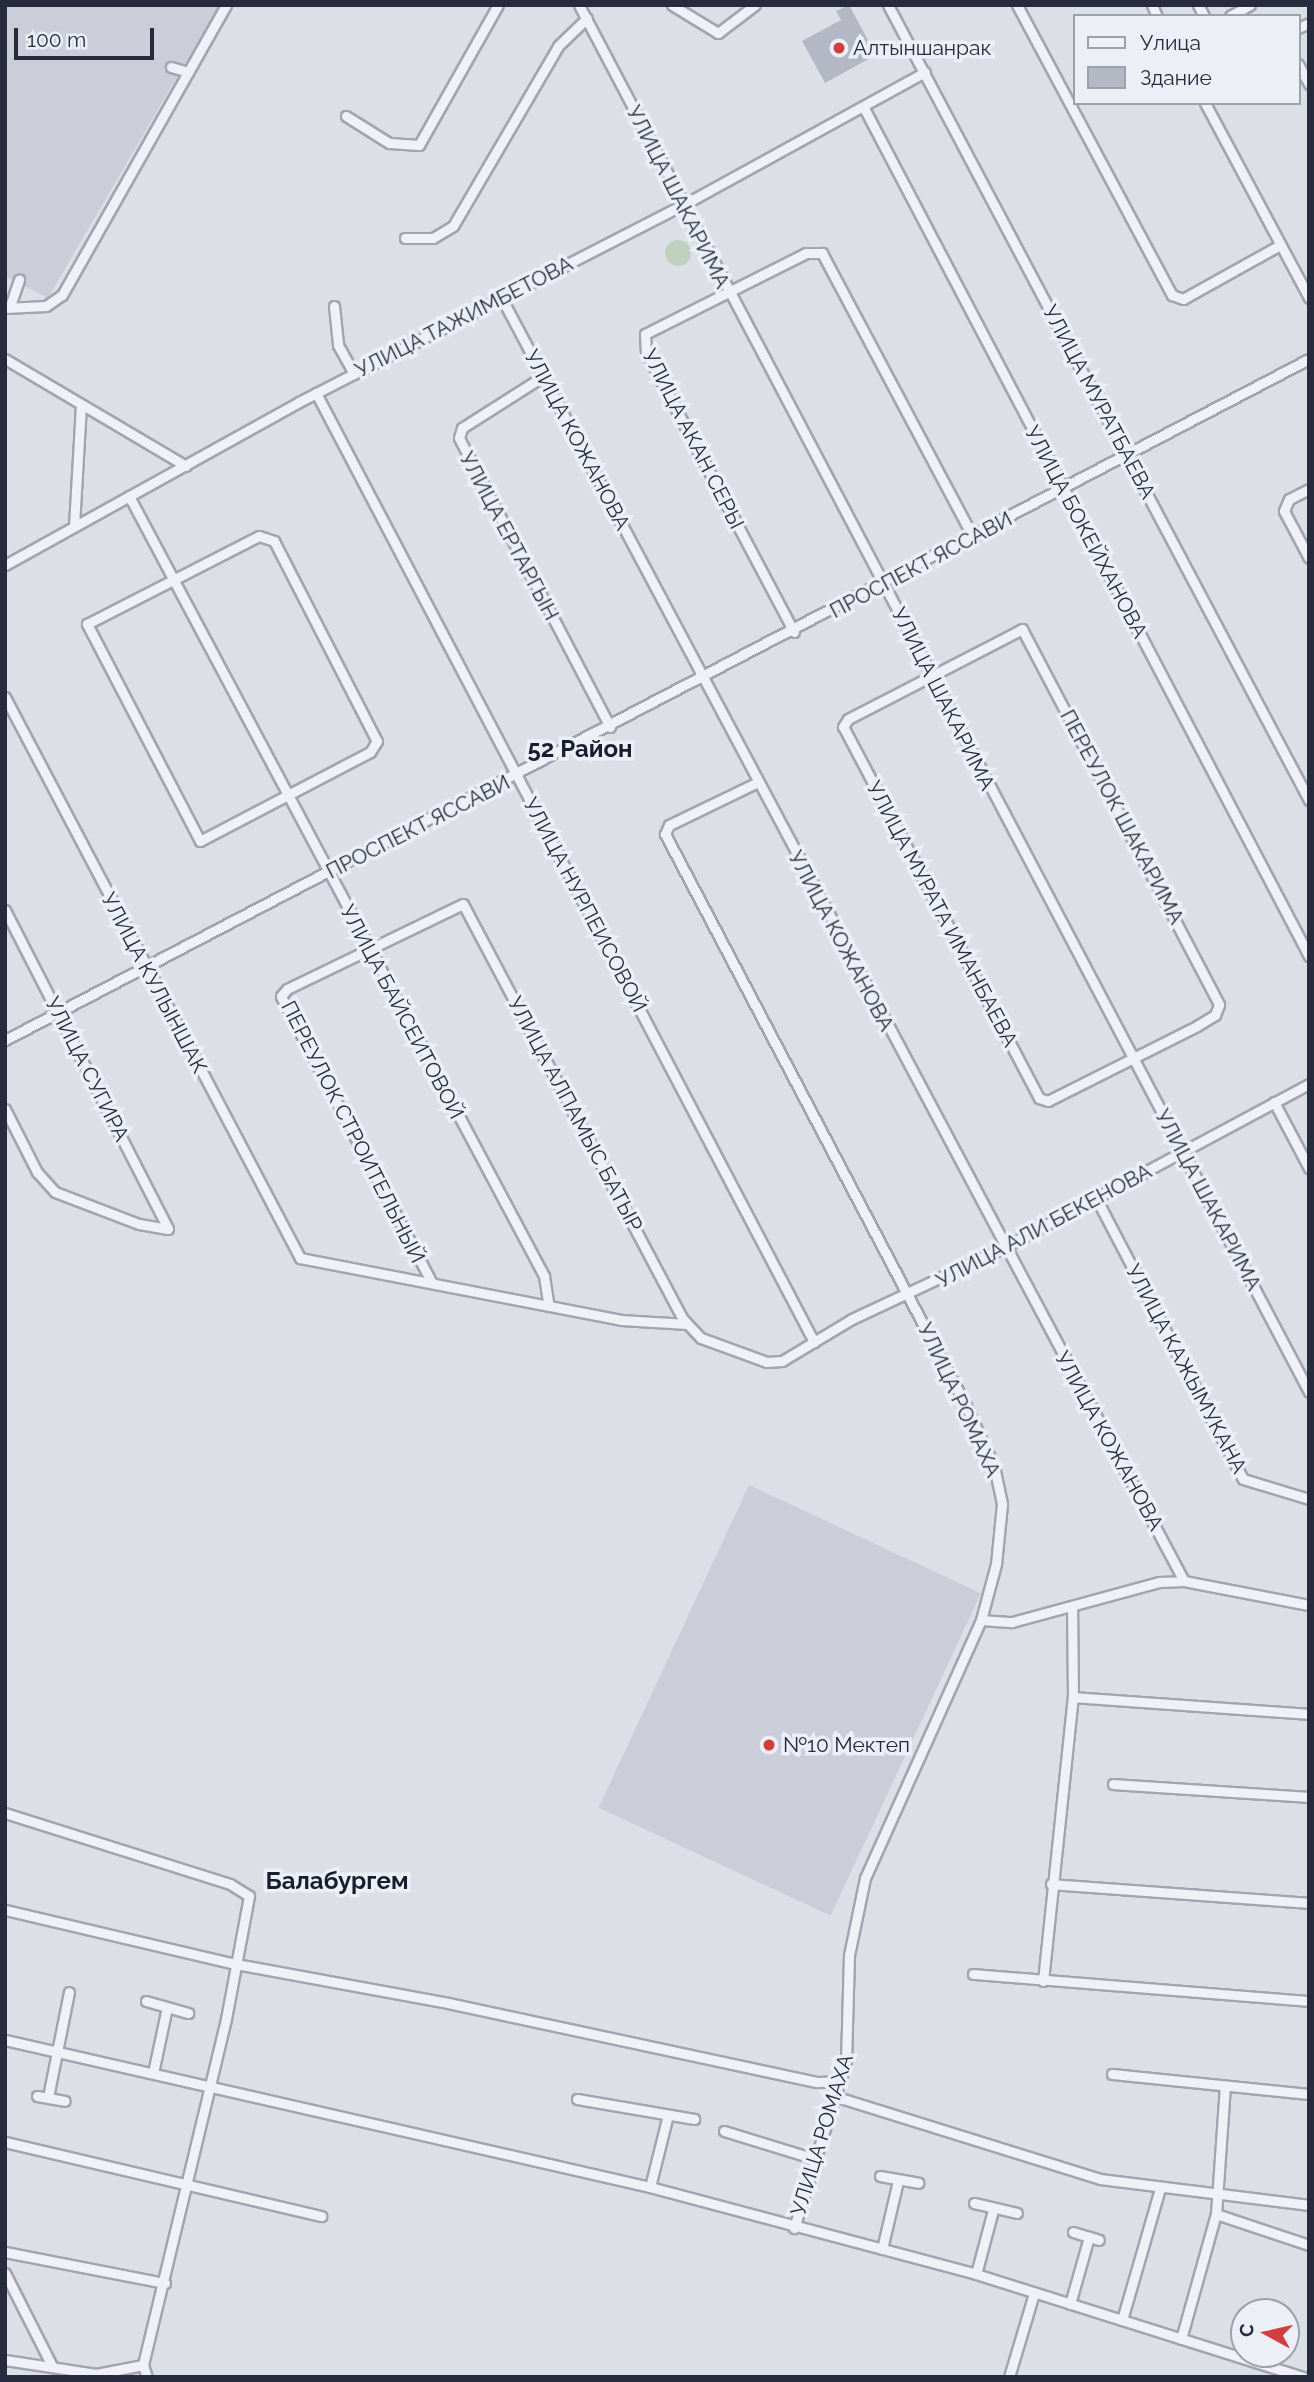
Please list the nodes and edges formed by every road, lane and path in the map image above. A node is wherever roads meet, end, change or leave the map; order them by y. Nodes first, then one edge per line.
1 (226, 5) edge
2 (498, 5) edge
3 (579, 5) edge
4 (672, 5) edge
5 (755, 5) edge
6 (888, 5) edge
7 (1017, 5) edge
8 (1250, 5) edge
9 (1234, 14) edge
10 (587, 18) junction
11 (171, 67) dead end
12 (1300, 68) edge
13 (188, 72) junction
14 (925, 72) junction
15 (1309, 84) edge
16 (1206, 105) edge
17 (864, 108) junction
18 (346, 116) dead end
19 (683, 205) junction
20 (405, 238) dead end
21 (1280, 245) junction
22 (19, 280) dead end
23 (727, 294) junction
24 (1309, 298) edge
25 (502, 299) junction
26 (334, 306) dead end
27 (8, 307) edge
28 (5, 359) edge
29 (1309, 359) edge
30 (354, 374) junction
31 (542, 377) junction
32 (316, 393) junction
33 (81, 404) junction
34 (1126, 454) junction
35 (186, 466) junction
36 (1063, 489) junction
37 (1309, 489) edge
38 (129, 496) junction
39 (74, 526) junction
40 (973, 537) junction
41 (1309, 558) edge
42 (5, 565) edge
43 (173, 578) junction
44 (885, 584) junction
45 (794, 632) junction
46 (930, 678) junction
47 (705, 679) junction
48 (5, 697) edge
49 (610, 727) junction
50 (517, 776) junction
51 (758, 782) junction
52 (287, 797) junction
53 (1309, 800) edge
54 (329, 874) junction
55 (5, 910) edge
56 (368, 950) junction
57 (1309, 956) edge
58 (147, 970) junction
59 (60, 1015) junction
60 (5, 1040) edge
61 (1132, 1058) junction
62 (1309, 1084) edge
63 (1274, 1102) junction
64 (5, 1109) edge
65 (1183, 1152) junction
66 (1309, 1168) edge
67 (1096, 1198) junction
68 (1003, 1248) junction
69 (432, 1283) junction
70 (909, 1296) junction
71 (549, 1306) junction
72 (687, 1324) junction
73 (814, 1342) junction
74 (1309, 1392) edge
75 (1309, 1499) edge
76 (1184, 1581) junction
77 (1309, 1605) edge
78 (1072, 1607) junction
79 (981, 1620) junction
80 (1073, 1698) junction
81 (1309, 1714) edge
82 (1113, 1784) dead end
83 (1309, 1797) edge
84 (5, 1813) edge
85 (1051, 1884) junction
86 (1309, 1903) edge
87 (5, 1910) edge
88 (236, 1964) junction
89 (973, 1974) dead end
90 (1043, 1981) junction
91 (69, 1993) dead end
92 (146, 2001) dead end
93 (1309, 2001) edge
94 (167, 2007) junction
95 (188, 2013) dead end
96 (5, 2040) edge
97 (57, 2053) junction
98 (153, 2073) junction
99 (1112, 2074) dead end
100 (841, 2081) junction
101 (208, 2086) junction
102 (1225, 2086) junction
103 (1309, 2094) edge
104 (37, 2096) dead end
105 (48, 2098) junction
106 (837, 2098) junction
107 (577, 2099) dead end
108 (65, 2101) dead end
109 (667, 2115) junction
110 (694, 2119) dead end
111 (724, 2131) dead end
112 (5, 2143) edge
113 (818, 2160) junction
114 (880, 2176) dead end
115 (898, 2181) junction
116 (918, 2183) dead end
117 (189, 2184) junction
118 (650, 2187) junction
119 (1160, 2188) junction
120 (1218, 2197) junction
121 (974, 2203) dead end
122 (1309, 2205) edge
123 (993, 2210) junction
124 (1017, 2213) dead end
125 (1216, 2214) junction
126 (321, 2216) dead end
127 (794, 2228) junction
128 (1073, 2232) dead end
129 (1309, 2245) edge
130 (881, 2249) junction
131 (5, 2252) edge
132 (5, 2273) edge
133 (976, 2274) junction
134 (164, 2283) junction
135 (1034, 2293) junction
136 (1070, 2304) junction
137 (1122, 2319) junction
138 (1181, 2339) junction
139 (5, 2360) edge
140 (143, 2365) junction
141 (52, 2366) junction
142 (147, 2377) edge
143 (1009, 2377) edge
144 (1303, 2377) edge

1 - 13 street
2 - 18 street
3 - 10 street, УЛИЦА ШАКАРИМА
4 - 5 street
6 - 14 street, УЛИЦА МУРАТБАЕВА
7 - 21 street
8 - 9 street
10 - 19 street, УЛИЦА ШАКАРИМА
10 - 20 street
11 - 13 street
12 - 15 street
13 - 27 street
14 - 17 street, УЛИЦА ТАЖИМБЕТОВА
14 - 34 street, УЛИЦА МУРАТБАЕВА
16 - 21 street
17 - 19 street, УЛИЦА ТАЖИМБЕТОВА
17 - 36 street, УЛИЦА БОКЕЙХАНОВА
19 - 23 street, УЛИЦА ШАКАРИМА
19 - 25 street, УЛИЦА ТАЖИМБЕТОВА
21 - 24 street
22 - 27 street
23 - 40 street, УЛИЦА АКАН СЕРЫ
23 - 44 street, УЛИЦА ШАКАРИМА
23 - 45 street, УЛИЦА АКАН СЕРЫ
25 - 30 street, УЛИЦА ТАЖИМБЕТОВА
25 - 31 street, УЛИЦА КОЖАНОВА
26 - 30 street
28 - 33 street
29 - 34 street, ПРОСПЕКТ ЯССАВИ
30 - 32 street, УЛИЦА ТАЖИМБЕТОВА
31 - 47 street, УЛИЦА КОЖАНОВА
31 - 49 street, УЛИЦА ЕРТАРГЫН
32 - 35 street, УЛИЦА ТАЖИМБЕТОВА
32 - 50 street, УЛИЦА НУРПЕИСОВОЙ
33 - 35 street
33 - 39 street
34 - 36 street, ПРОСПЕКТ ЯССАВИ
34 - 53 street, УЛИЦА МУРАТБАЕВА
35 - 38 street, УЛИЦА ТАЖИМБЕТОВА
36 - 40 street, ПРОСПЕКТ ЯССАВИ
36 - 57 street, УЛИЦА БОКЕЙХАНОВА
37 - 41 street
38 - 39 street, УЛИЦА ТАЖИМБЕТОВА
38 - 43 street, УЛИЦА БАЙСЕИТОВОЙ
39 - 42 street, УЛИЦА ТАЖИМБЕТОВА
40 - 44 street, ПРОСПЕКТ ЯССАВИ
43 - 52 street, УЛИЦА БАЙСЕИТОВОЙ
43 - 52 street
43 - 52 street
44 - 45 street, ПРОСПЕКТ ЯССАВИ
44 - 46 street, УЛИЦА ШАКАРИМА
45 - 47 street, ПРОСПЕКТ ЯССАВИ
46 - 61 street, УЛИЦА ШАКАРИМА
46 - 61 street, УЛИЦА МУРАТА ИМАНБАЕВА
46 - 61 street, ПЕРЕУЛОК ШАКАРИМА
47 - 49 street, ПРОСПЕКТ ЯССАВИ
47 - 51 street, УЛИЦА КОЖАНОВА
48 - 58 street, УЛИЦА КУЛЫНШАК
49 - 50 street, ПРОСПЕКТ ЯССАВИ
50 - 54 street, ПРОСПЕКТ ЯССАВИ
50 - 73 street, УЛИЦА НУРПЕИСОВОЙ
51 - 68 street, УЛИЦА КОЖАНОВА
51 - 70 street, УЛИЦА РОМАХА
52 - 54 street, УЛИЦА БАЙСЕИТОВОЙ
54 - 56 street, УЛИЦА БАЙСЕИТОВОЙ
54 - 58 street, ПРОСПЕКТ ЯССАВИ
55 - 59 street, УЛИЦА СУГИРА
56 - 69 street, ПЕРЕУЛОК СТРОИТЕЛЬНЫЙ
56 - 71 street, УЛИЦА БАЙСЕИТОВОЙ
56 - 72 street, УЛИЦА АЛПАМЫС БАТЫР
58 - 59 street, ПРОСПЕКТ ЯССАВИ
58 - 69 street, УЛИЦА КУЛЫНШАК
59 - 60 street, ПРОСПЕКТ ЯССАВИ
59 - 64 street, УЛИЦА СУГИРА
61 - 65 street, УЛИЦА ШАКАРИМА
62 - 63 street, УЛИЦА АЛИ БЕКЕНОВА
63 - 65 street, УЛИЦА АЛИ БЕКЕНОВА
63 - 66 street
65 - 67 street, УЛИЦА АЛИ БЕКЕНОВА
65 - 74 street, УЛИЦА ШАКАРИМА
67 - 68 street, УЛИЦА АЛИ БЕКЕНОВА
67 - 75 street, УЛИЦА КАЖЫМУКАНА
68 - 70 street, УЛИЦА АЛИ БЕКЕНОВА
68 - 76 street, УЛИЦА КОЖАНОВА
69 - 71 street
70 - 73 street, УЛИЦА АЛИ БЕКЕНОВА
70 - 79 street, УЛИЦА РОМАХА
71 - 72 street
72 - 73 street, УЛИЦА АЛИ БЕКЕНОВА
76 - 77 street
76 - 78 street
78 - 79 street
78 - 80 street
79 - 100 street, УЛИЦА РОМАХА
80 - 81 street
80 - 85 street
82 - 83 street
84 - 88 street
85 - 86 street
85 - 90 street
87 - 88 street
88 - 100 street
88 - 101 street
89 - 90 street
90 - 93 street
91 - 97 street
92 - 94 street
94 - 95 street
94 - 98 street
96 - 97 street
97 - 98 street
97 - 105 street
98 - 101 street
99 - 102 street
100 - 106 street, УЛИЦА РОМАХА
101 - 117 street
101 - 118 street
102 - 103 street
102 - 120 street
104 - 105 street
105 - 108 street
106 - 113 street, УЛИЦА РОМАХА
106 - 119 street
107 - 109 street
109 - 110 street
109 - 118 street
111 - 113 street
112 - 117 street
113 - 127 street, УЛИЦА РОМАХА
114 - 115 street
115 - 116 street
115 - 130 street
117 - 126 street
117 - 134 street
118 - 127 street
119 - 120 street
119 - 137 street
120 - 122 street
120 - 125 street
121 - 123 street
123 - 124 street
123 - 133 street
125 - 129 street
125 - 138 street
127 - 130 street
128 - 136 street
130 - 133 street
131 - 134 street
132 - 141 street
133 - 135 street
134 - 140 street
135 - 136 street
135 - 143 street
136 - 137 street
137 - 138 street
138 - 144 street
139 - 141 street
140 - 141 street
140 - 142 street

